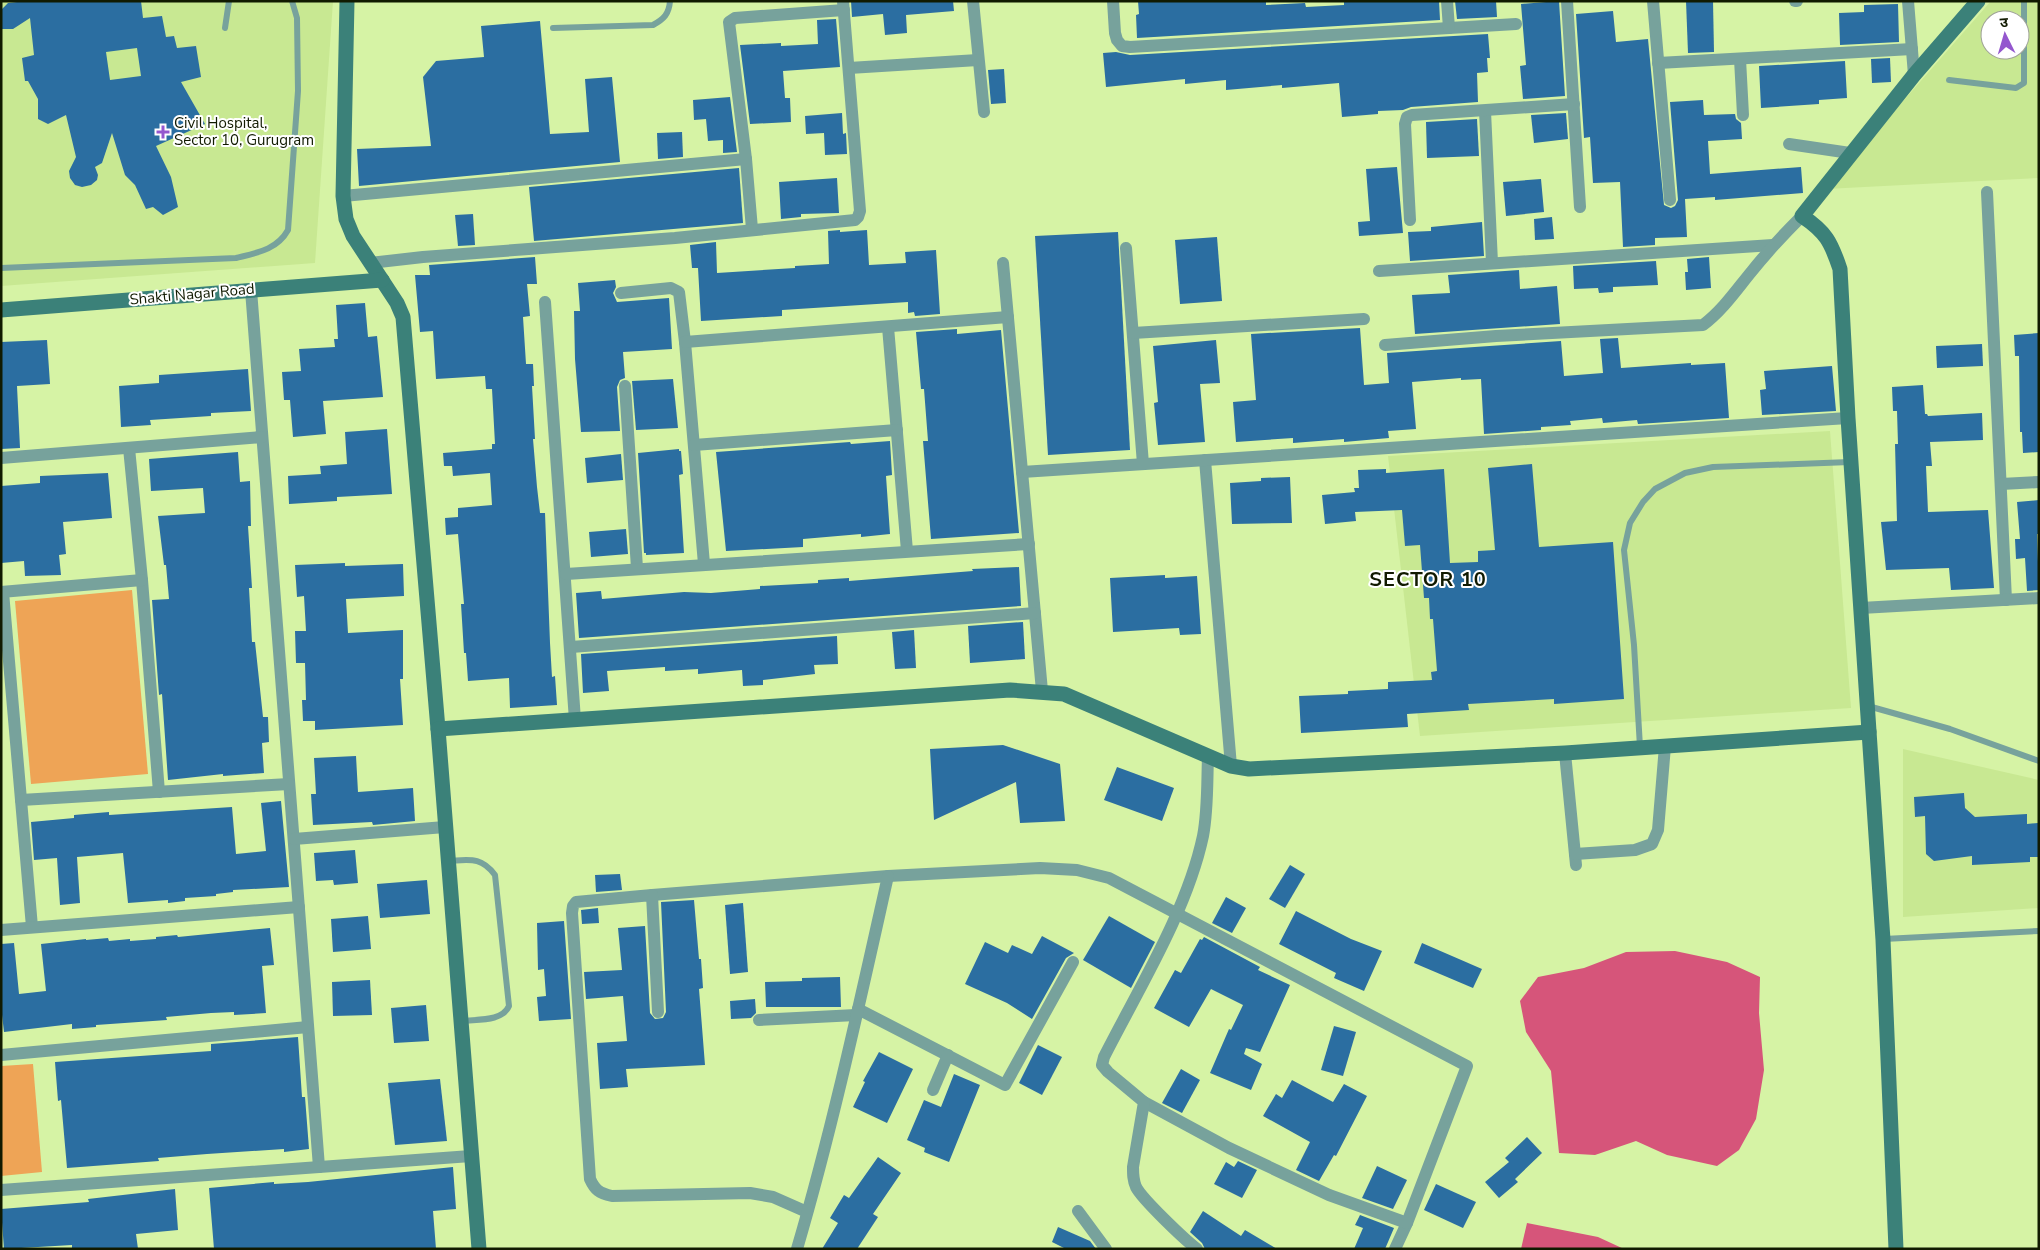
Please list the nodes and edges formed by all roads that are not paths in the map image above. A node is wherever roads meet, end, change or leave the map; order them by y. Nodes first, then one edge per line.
1 (229, 1) edge
2 (292, 1) edge
3 (347, 1) edge
4 (670, 1) edge
5 (973, 1) edge
6 (1113, 1) edge
7 (1448, 1) edge
8 (1567, 1) edge
9 (1654, 1) edge
10 (1908, 1) edge
11 (1978, 1) edge
12 (2024, 1) edge
13 (844, 5) edge
14 (1516, 24) dead end
15 (225, 28) dead end
16 (554, 28) dead end
17 (1449, 28) junction
18 (1912, 49) junction
19 (1740, 59) junction
20 (978, 60) junction
21 (1658, 63) junction
22 (849, 68) junction
23 (1914, 75) junction
24 (1949, 80) dead end
25 (1574, 104) junction
26 (1485, 110) junction
27 (984, 112) dead end
28 (1744, 115) dead end
29 (1789, 144) dead end
30 (1850, 153) junction
31 (746, 159) junction
32 (1987, 192) dead end
33 (343, 196) junction
34 (1670, 200) dead end
35 (1580, 207) dead end
36 (1802, 216) junction
37 (1410, 220) dead end
38 (752, 229) junction
39 (1773, 245) junction
40 (1126, 248) dead end
41 (370, 263) junction
42 (1003, 263) dead end
43 (1492, 264) junction
44 (1, 268) edge
45 (1379, 271) dead end
46 (382, 280) junction
47 (251, 290) junction
48 (621, 293) dead end
49 (545, 302) dead end
50 (1, 310) edge
51 (1008, 318) junction
52 (1364, 319) dead end
53 (888, 327) junction
54 (1133, 333) junction
55 (685, 342) junction
56 (1385, 345) dead end
57 (625, 386) dead end
58 (1848, 418) junction
59 (897, 430) junction
60 (262, 437) junction
61 (694, 445) junction
62 (129, 448) junction
63 (1, 458) edge
64 (1206, 460) junction
65 (1851, 462) junction
66 (1143, 464) junction
67 (1022, 472) junction
68 (2039, 482) edge
69 (2001, 484) junction
70 (1029, 544) junction
71 (908, 551) junction
72 (704, 564) junction
73 (637, 568) junction
74 (566, 574) junction
75 (142, 580) junction
76 (2, 592) edge
77 (2039, 598) edge
78 (2006, 600) junction
79 (1861, 608) junction
80 (1035, 614) junction
81 (571, 648) junction
82 (1042, 691) junction
83 (1867, 705) junction
84 (576, 720) junction
85 (438, 729) junction
86 (1868, 732) junction
87 (1665, 746) junction
88 (1640, 748) junction
89 (1565, 754) junction
90 (1208, 756) junction
91 (2039, 761) edge
92 (1231, 766) junction
93 (289, 784) junction
94 (159, 792) junction
95 (21, 800) junction
96 (446, 827) junction
97 (294, 839) junction
98 (448, 861) junction
99 (888, 876) junction
100 (652, 895) junction
101 (299, 906) junction
102 (1176, 914) junction
103 (32, 927) junction
104 (1, 930) edge
105 (2039, 931) edge
106 (1882, 940) junction
107 (1073, 962) dead end
108 (658, 1012) dead end
109 (857, 1012) junction
110 (759, 1020) dead end
111 (461, 1021) junction
112 (308, 1028) junction
113 (1, 1055) edge
114 (948, 1056) junction
115 (933, 1090) dead end
116 (1144, 1102) junction
117 (471, 1156) junction
118 (319, 1167) junction
119 (1, 1190) edge
120 (1078, 1211) dead end
121 (807, 1212) junction
122 (1407, 1223) junction
123 (1187, 1246) edge
124 (479, 1249) edge
125 (797, 1249) edge
126 (1105, 1249) edge
127 (1394, 1249) edge
128 (1896, 1249) edge

1 - 15 lane
2 - 44 lane
3 - 33 street
4 - 16 lane
5 - 20 street
6 - 17 street
7 - 17 street
8 - 25 street
9 - 21 street
10 - 18 street
11 - 23 street
12 - 24 lane
13 - 22 street
13 - 31 street
14 - 17 street
18 - 19 street
18 - 23 street
19 - 21 street
19 - 28 street
20 - 22 street
20 - 27 street
21 - 34 street
22 - 38 street
23 - 30 street
25 - 26 street
25 - 35 street
26 - 37 street
26 - 43 street
29 - 30 street
30 - 36 street
31 - 33 street
31 - 38 street
32 - 69 street
33 - 41 street
36 - 39 street
36 - 58 street
38 - 41 street
39 - 43 street
39 - 56 street
40 - 54 street
41 - 46 street
42 - 51 street
43 - 45 street
46 - 47 street, Shakti Nagar Road
46 - 85 street
47 - 50 street, Shakti Nagar Road
47 - 60 street
48 - 55 street
49 - 74 street
51 - 53 street
51 - 67 street
52 - 54 street
53 - 55 street
53 - 59 street
54 - 66 street
55 - 61 street
57 - 73 street
58 - 64 street
58 - 65 street
59 - 61 street
59 - 71 street
60 - 62 street
60 - 93 street
61 - 72 street
62 - 63 street
62 - 75 street
64 - 66 street
64 - 92 street
65 - 79 street
65 - 88 lane
66 - 67 street
67 - 70 street
68 - 69 street
69 - 78 street
70 - 71 street
70 - 80 street
71 - 72 street
72 - 73 street
73 - 74 street
74 - 81 street
75 - 76 street
75 - 94 street
76 - 95 street
77 - 78 street
78 - 79 street
79 - 83 street
80 - 81 street
80 - 82 street
81 - 84 street
82 - 84 street
82 - 90 street
83 - 86 street
83 - 91 lane
84 - 85 street
85 - 96 street
86 - 87 street
86 - 106 street
87 - 88 street
87 - 89 street
88 - 89 street
89 - 92 street
90 - 92 street
90 - 102 street
93 - 94 street
93 - 97 street
94 - 95 street
95 - 103 street
96 - 97 street
96 - 98 street
97 - 101 street
98 - 111 street
98 - 111 lane
99 - 100 street
99 - 102 street
99 - 109 street
100 - 108 street
100 - 121 street
101 - 103 street
101 - 112 street
102 - 116 street
102 - 122 street
103 - 104 street
105 - 106 lane
106 - 128 street
107 - 114 street
109 - 110 street
109 - 114 street
109 - 121 street
111 - 117 street
112 - 113 street
112 - 118 street
114 - 115 street
116 - 122 street
116 - 123 street
117 - 118 street
117 - 124 street
118 - 119 street
120 - 126 street
121 - 125 street
122 - 127 street

